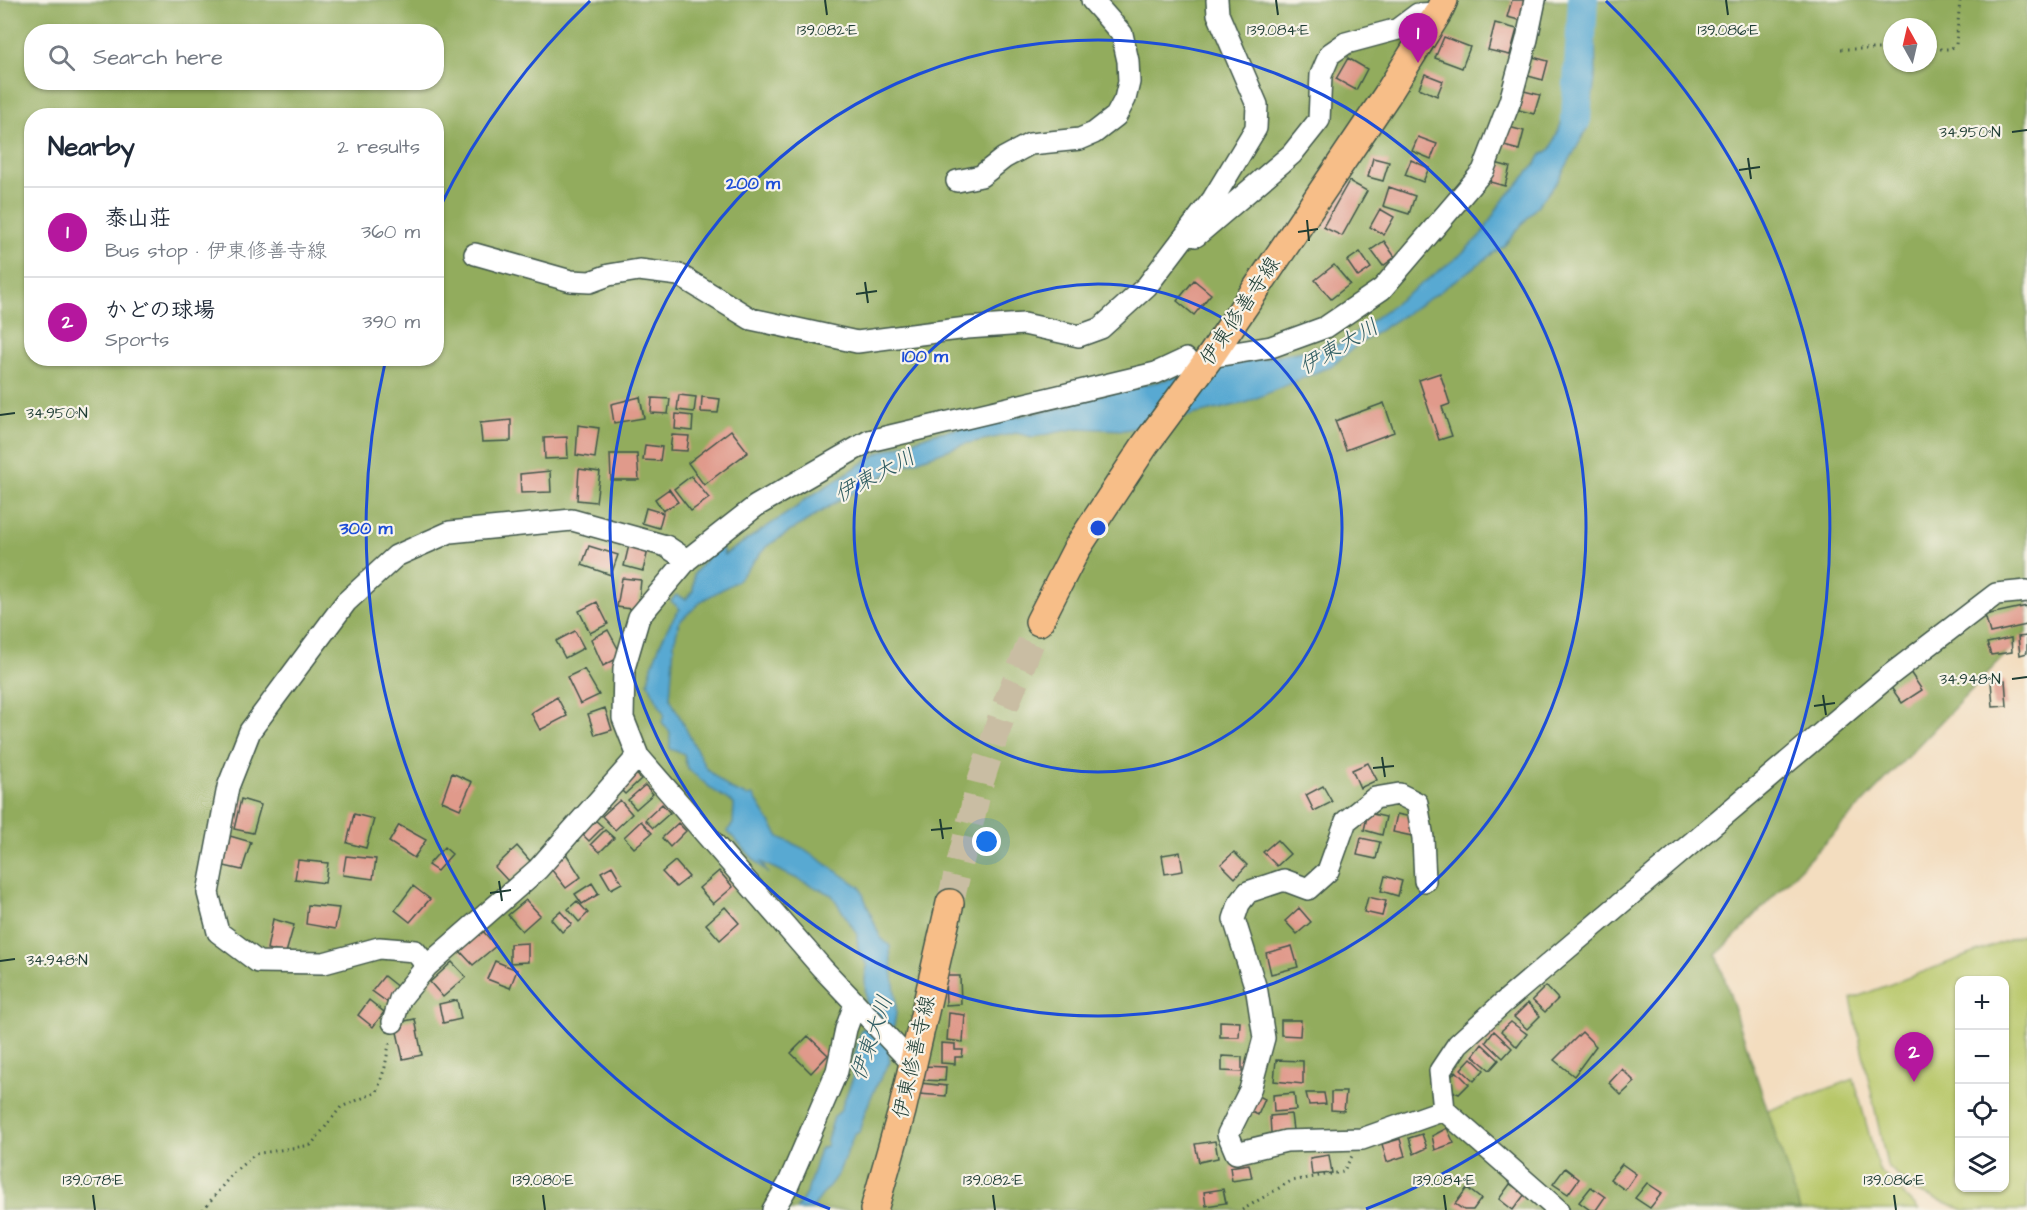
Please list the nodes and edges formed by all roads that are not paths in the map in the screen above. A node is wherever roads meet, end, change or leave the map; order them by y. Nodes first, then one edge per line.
1 (1092, 0) edge
2 (1217, 0) edge
3 (1534, 0) edge
4 (1441, 7) edge
5 (957, 181) dead end
6 (1175, 247) junction
7 (475, 254) dead end
8 (1197, 364) junction
9 (687, 560) junction
10 (2027, 591) edge
11 (1039, 622) tunnel mouth
12 (638, 756) junction
13 (1425, 881) dead end
14 (950, 903) tunnel mouth
15 (427, 966) junction
16 (855, 1004) junction
17 (393, 1022) road end
18 (914, 1064) junction
19 (1444, 1110) junction
20 (773, 1210) edge
21 (874, 1210) edge
22 (1558, 1210) edge

1 - 5 street
2 - 6 street
3 - 8 street
4 - 6 street
4 - 8 main road, 伊東修善寺線
6 - 7 street
8 - 9 street
8 - 11 main road, 伊東修善寺線
9 - 12 street
9 - 15 street
10 - 19 street
12 - 15 street
12 - 16 street
13 - 19 street
14 - 18 main road, 伊東修善寺線
15 - 17 street
16 - 18 street
16 - 20 street
18 - 21 main road, 伊東修善寺線
19 - 22 street

